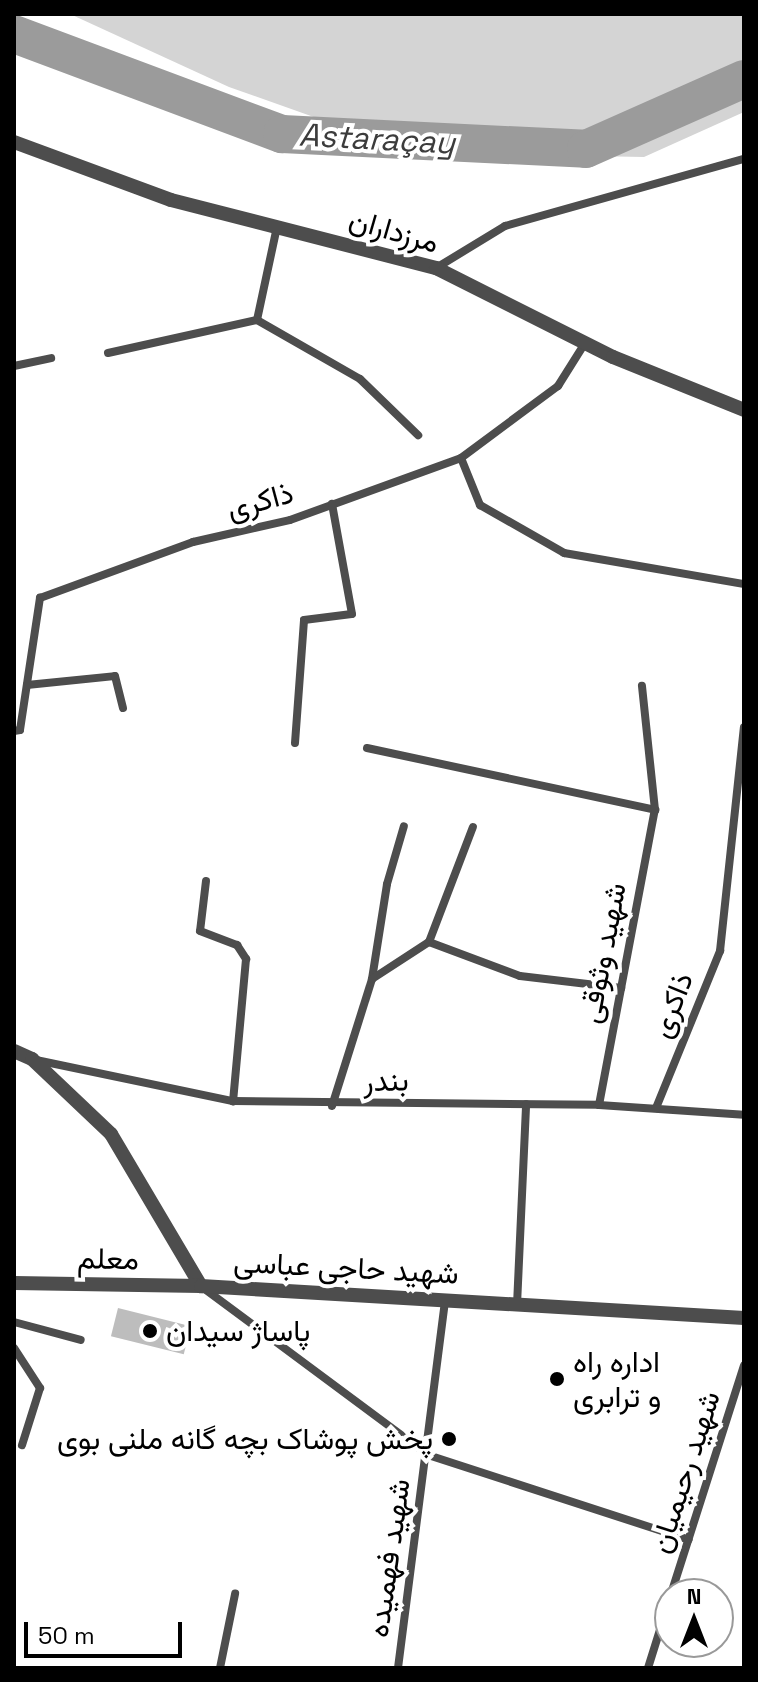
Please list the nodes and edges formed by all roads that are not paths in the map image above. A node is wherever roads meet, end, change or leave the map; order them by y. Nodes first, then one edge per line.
1 (14, 142) edge
2 (744, 159) edge
3 (277, 226) junction
4 (436, 268) junction
5 (257, 320) junction
6 (585, 343) junction
7 (108, 353) dead end
8 (51, 358) dead end
9 (14, 366) edge
10 (744, 410) edge
11 (418, 435) dead end
12 (461, 458) junction
13 (332, 504) junction
14 (744, 584) edge
15 (27, 685) junction
16 (642, 686) dead end
17 (123, 708) dead end
18 (744, 727) edge
19 (14, 731) edge
20 (295, 743) dead end
21 (367, 748) dead end
22 (655, 810) junction
23 (404, 826) dead end
24 (473, 827) dead end
25 (206, 881) dead end
26 (429, 942) junction
27 (372, 979) junction
28 (621, 988) junction
29 (14, 1051) edge
30 (32, 1059) junction
31 (233, 1101) junction
32 (526, 1104) junction
33 (599, 1105) junction
34 (332, 1106) junction
35 (656, 1108) junction
36 (744, 1115) edge
37 (14, 1283) edge
38 (201, 1286) junction
39 (445, 1300) junction
40 (517, 1305) junction
41 (744, 1318) edge
42 (14, 1322) edge
43 (81, 1340) dead end
44 (14, 1348) edge
45 (744, 1365) edge
46 (22, 1445) dead end
47 (428, 1455) junction
48 (689, 1540) junction
49 (677, 1578) edge
50 (235, 1594) dead end
51 (220, 1668) edge
52 (398, 1668) edge

1 - 3 street, مرزداران
2 - 4 street
3 - 4 street, مرزداران
3 - 5 street
4 - 6 street, مرزداران
5 - 7 street
5 - 11 street
6 - 10 street, مرزداران
6 - 12 street, ذاکری
8 - 9 street
12 - 13 street, ذاکری
12 - 14 street
13 - 15 street, ذاکری
13 - 20 street
15 - 17 street
15 - 19 street, ذاکری
16 - 22 street, شهید وثوقی
18 - 35 street, ذاکری
21 - 22 street
22 - 28 street, شهید وثوقی
23 - 27 street
24 - 26 street
25 - 31 street
26 - 27 street
26 - 28 street
27 - 34 street
28 - 33 street, شهید وثوقی
29 - 30 street, شهید حاجی عباسی
30 - 31 street, بندر
30 - 38 street, شهید حاجی عباسی
31 - 34 street, بندر
32 - 33 street, بندر
32 - 34 street, بندر
32 - 40 street
33 - 35 street, بندر
35 - 36 street, بندر
37 - 38 street, معلم
38 - 39 street, شهید حاجی عباسی
38 - 47 street
39 - 40 street, شهید حاجی عباسی
39 - 47 street, شهید فهمیده
40 - 41 street, شهید حاجی عباسی
42 - 43 street
44 - 46 street
45 - 48 street, شهید رحیمیان
47 - 48 street
47 - 52 street, شهید فهمیده
48 - 49 street, شهید رحیمیان
50 - 51 street

